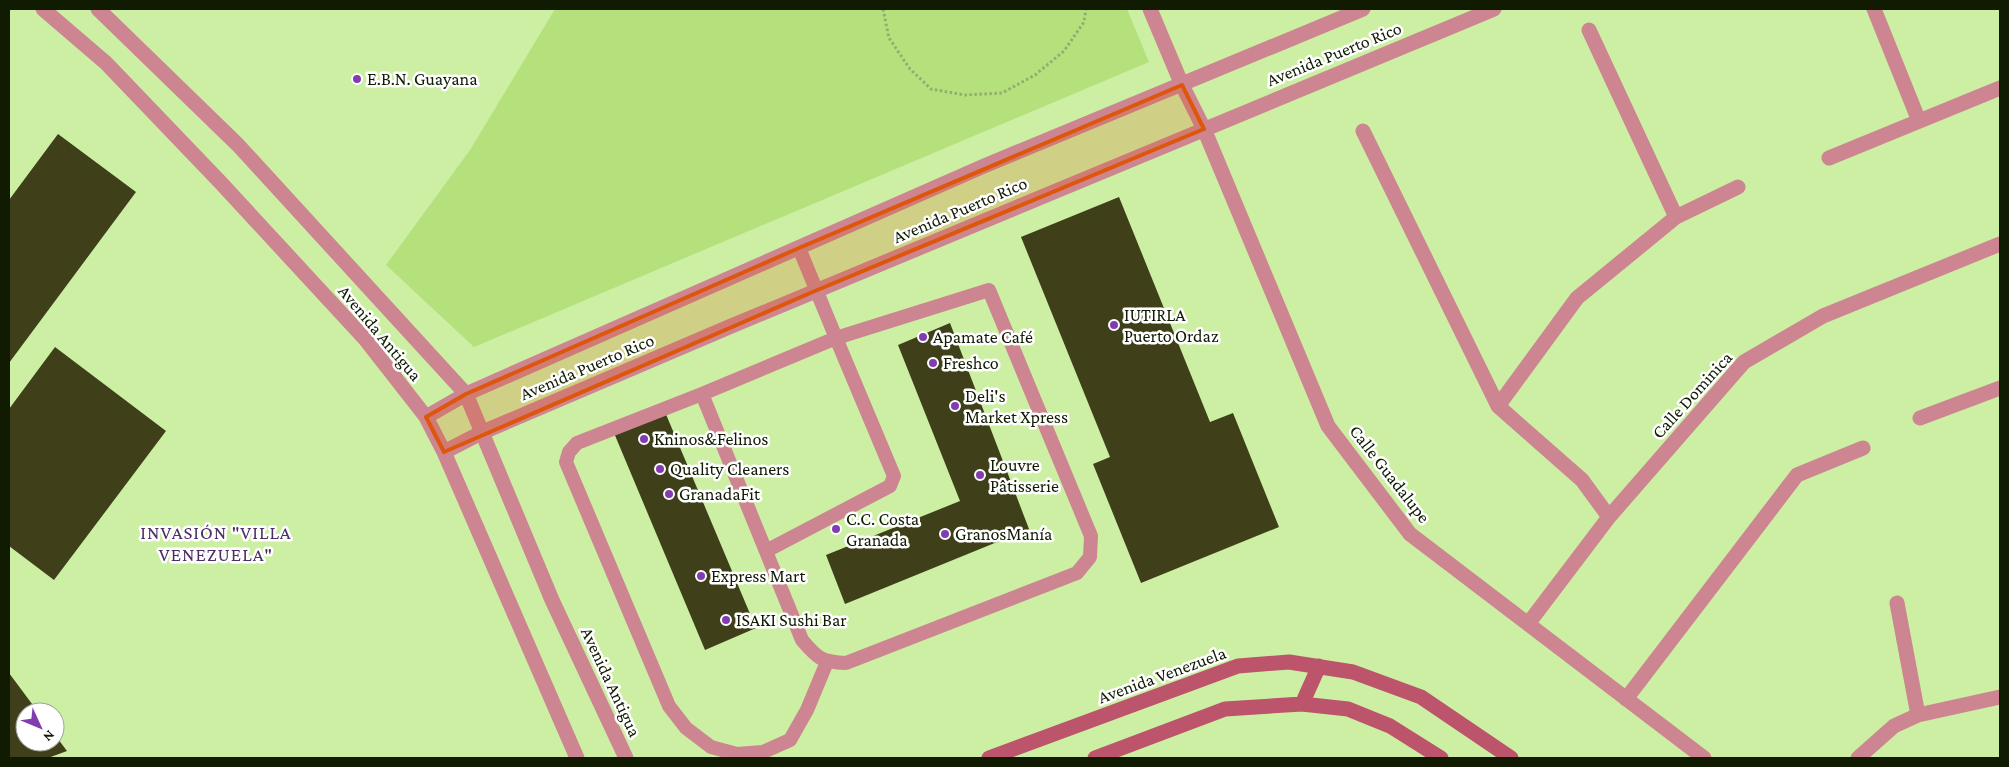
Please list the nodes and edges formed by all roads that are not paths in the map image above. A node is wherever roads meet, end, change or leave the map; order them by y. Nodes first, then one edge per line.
1 (42, 9) edge
2 (98, 9) edge
3 (1150, 9) edge
4 (1363, 9) edge
5 (1494, 9) edge
6 (1874, 9) edge
7 (1590, 30) dead end
8 (1182, 85) junction
9 (2000, 88) edge
10 (1919, 121) junction
11 (1204, 129) junction
12 (1363, 131) dead end
13 (1829, 158) dead end
14 (1738, 187) dead end
15 (1676, 217) junction
16 (2000, 244) edge
17 (798, 248) junction
18 (815, 291) junction
19 (836, 338) junction
20 (2000, 388) edge
21 (466, 394) junction
22 (702, 394) junction
23 (1498, 406) junction
24 (426, 417) junction
25 (1920, 418) dead end
26 (483, 432) junction
27 (1863, 448) dead end
28 (444, 452) junction
29 (1609, 517) junction
30 (766, 551) junction
31 (1897, 603) dead end
32 (1528, 624) junction
33 (827, 662) junction
34 (1318, 666) junction
35 (2000, 697) edge
36 (1626, 699) junction
37 (1302, 704) junction
38 (1918, 715) junction
39 (577, 758) edge
40 (626, 758) edge
41 (989, 758) edge
42 (1095, 758) edge
43 (1441, 758) edge
44 (1511, 758) edge
45 (1704, 758) edge
46 (1858, 758) edge

1 - 24 street, Avenida Antigua
2 - 21 street, Avenida Antigua
3 - 8 street, Calle Guadalupe
4 - 8 street, Avenida Puerto Rico
5 - 11 street, Avenida Puerto Rico
6 - 10 street
7 - 15 street
8 - 11 street, Calle Guadalupe
8 - 17 street, Avenida Puerto Rico
9 - 10 street
10 - 13 street
11 - 18 street, Avenida Puerto Rico
11 - 32 street, Calle Guadalupe
12 - 23 street
14 - 15 street
15 - 23 street
16 - 29 street, Calle Dominica
17 - 18 lane
17 - 21 street, Avenida Puerto Rico
18 - 19 lane
18 - 26 street, Avenida Puerto Rico
19 - 22 lane
19 - 30 lane
19 - 33 lane
20 - 25 street
21 - 24 street, Avenida Puerto Rico
21 - 26 street, Avenida Antigua
22 - 30 lane
22 - 33 lane
23 - 29 street
24 - 28 street, Avenida Antigua
26 - 28 street, Avenida Puerto Rico
26 - 40 street, Avenida Antigua
27 - 36 street
28 - 39 street, Avenida Antigua
29 - 32 street, Calle Dominica
30 - 33 lane
31 - 38 street
32 - 36 street, Calle Guadalupe
34 - 37 street
34 - 41 street, Avenida Venezuela
34 - 44 street, Avenida Venezuela
35 - 38 street
36 - 45 street, Calle Guadalupe
37 - 42 street
37 - 43 street
38 - 46 street

